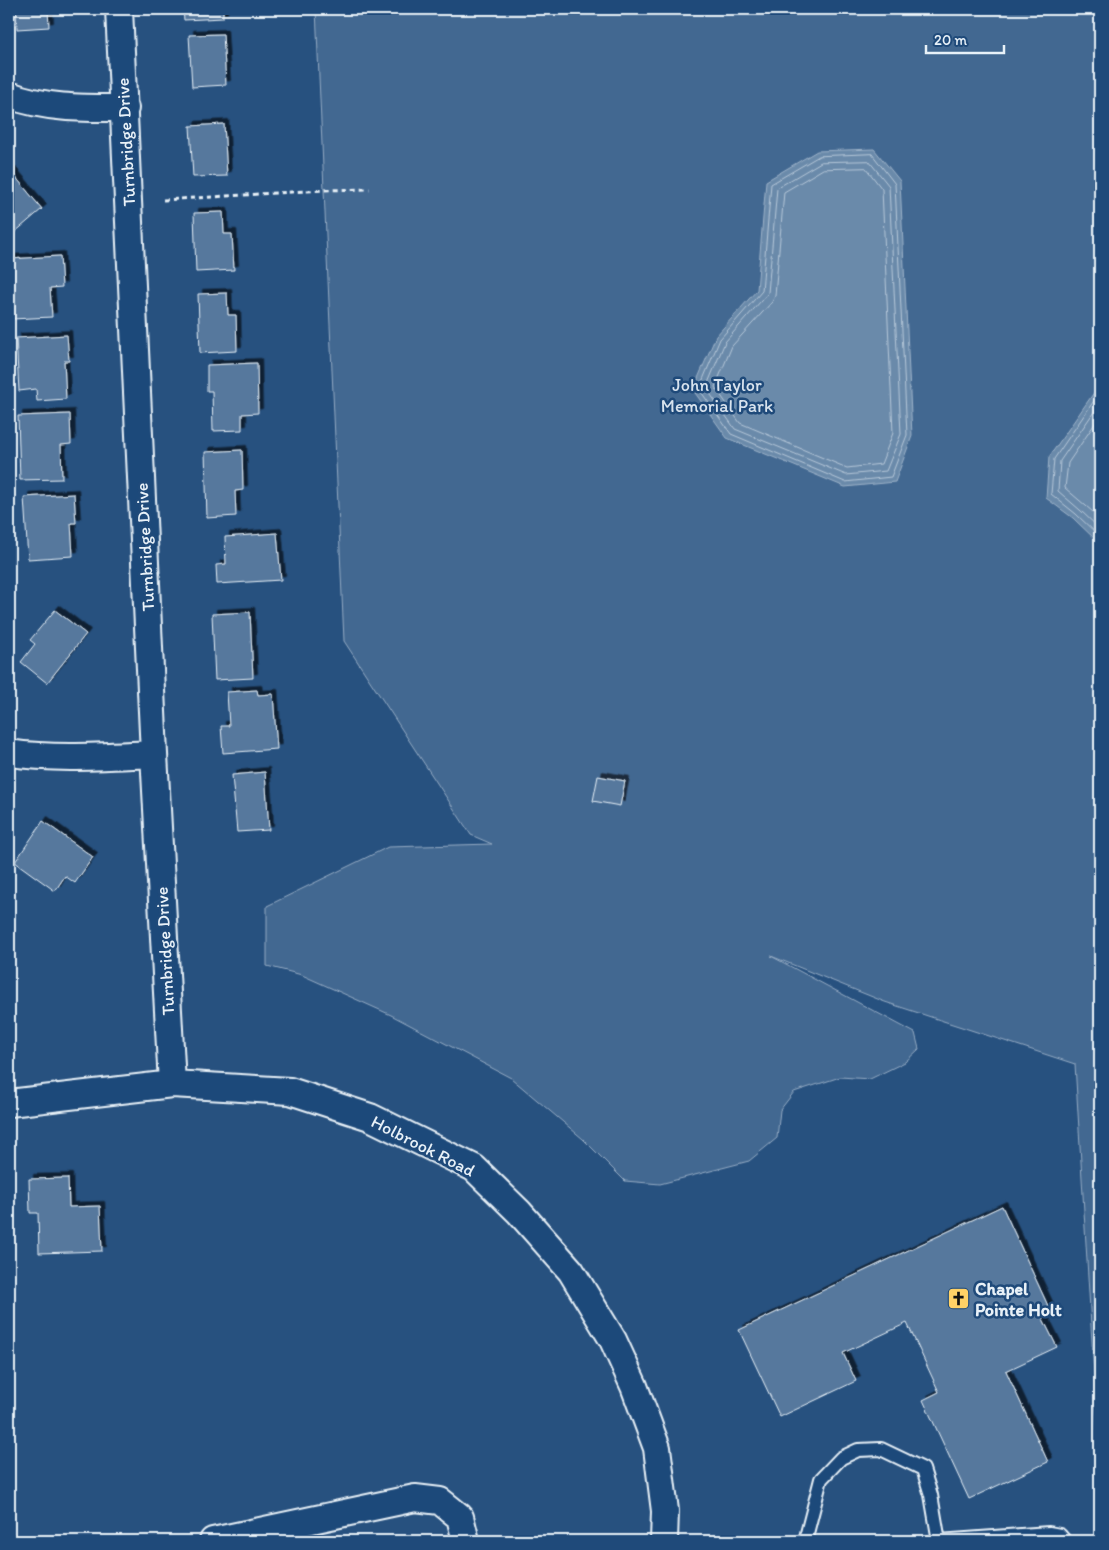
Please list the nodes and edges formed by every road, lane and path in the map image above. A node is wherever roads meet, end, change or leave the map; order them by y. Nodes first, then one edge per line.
1 (119, 9) edge
2 (9, 96) edge
3 (125, 108) junction
4 (370, 189) dead end
5 (163, 200) dead end
6 (9, 753) edge
7 (154, 754) junction
8 (172, 1084) junction
9 (9, 1103) edge
10 (212, 1541) edge
11 (466, 1541) edge
12 (664, 1541) edge
13 (805, 1541) edge
14 (939, 1541) edge
15 (1065, 1541) edge

1 - 3 street, Turnbridge Drive
2 - 3 street
3 - 7 street, Turnbridge Drive
4 - 5 path
6 - 7 street
7 - 8 street, Turnbridge Drive
8 - 9 street, Holbrook Road
8 - 12 street, Holbrook Road
10 - 11 street
13 - 14 lane
14 - 15 lane

